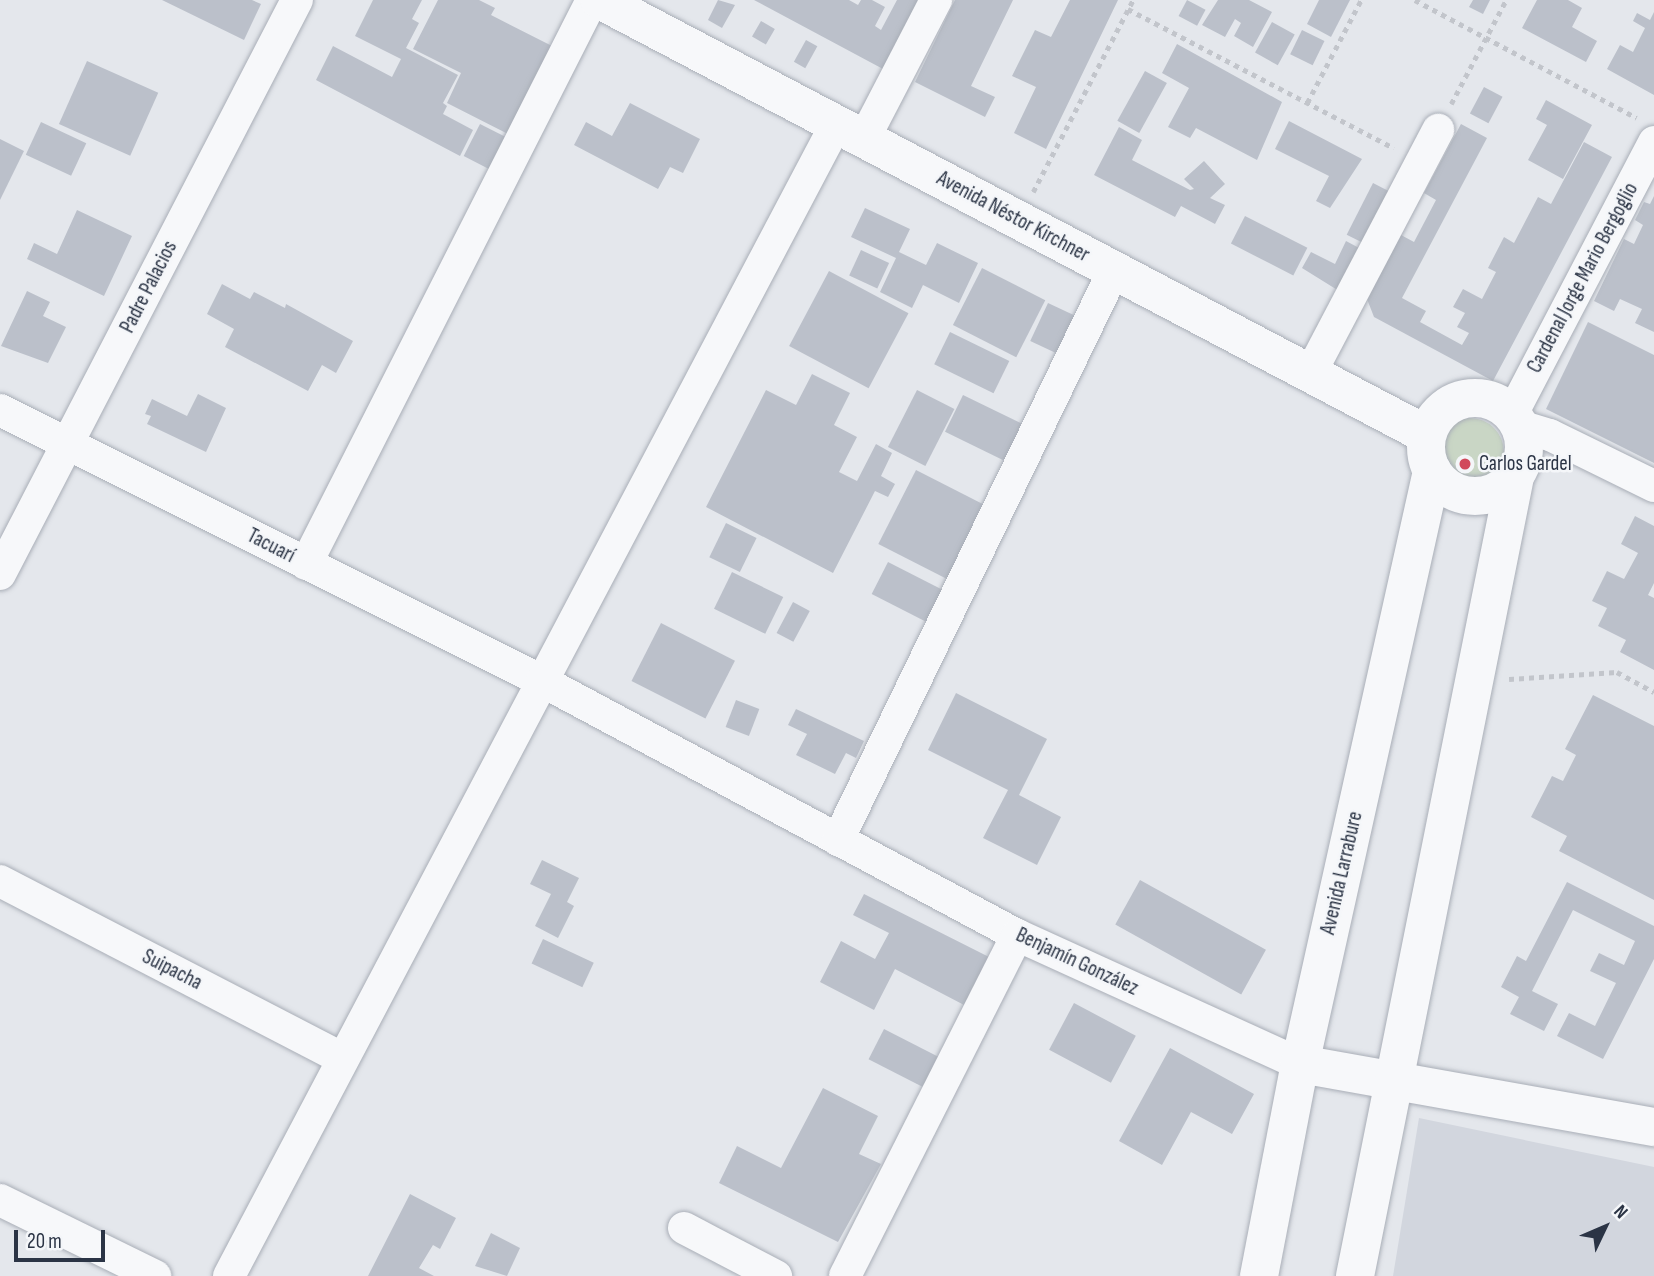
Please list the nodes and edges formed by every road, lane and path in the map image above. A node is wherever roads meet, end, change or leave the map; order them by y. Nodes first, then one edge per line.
1 (297, 0) edge
2 (592, 0) edge
3 (600, 0) edge
4 (936, 0) edge
5 (1133, 0) edge
6 (1361, 0) edge
7 (1415, 0) edge
8 (1506, 0) edge
9 (1128, 9) junction
10 (1486, 37) junction
11 (1307, 103) junction
12 (1438, 130) joint
13 (850, 131) junction
14 (1648, 131) edge
15 (1421, 162) junction
16 (1018, 220) junction
17 (1114, 270) junction
18 (1310, 374) junction
19 (0, 411) edge
20 (1516, 420) junction
21 (67, 444) junction
22 (1429, 453) junction
23 (1515, 477) junction
24 (1654, 486) edge
25 (306, 564) junction
26 (0, 574) edge
27 (542, 681) junction
28 (1472, 681) junction
29 (1654, 692) edge
30 (838, 841) junction
31 (0, 881) edge
32 (1017, 935) junction
33 (343, 1059) junction
34 (1300, 1065) junction
35 (1392, 1081) junction
36 (1654, 1127) edge
37 (0, 1200) edge
38 (684, 1227) dead end
39 (155, 1276) edge
40 (229, 1276) edge
41 (776, 1276) edge
42 (845, 1276) edge
43 (1259, 1276) edge
44 (1355, 1276) edge

1 - 21 street, Padre Palacios
2 - 25 street
3 - 13 street, Avenida Néstor Kirchner
4 - 13 street
5 - 9 path
6 - 11 path
7 - 10 path
8 - 10 path
9 - 11 path
9 - 16 path
10 - 12 path
10 - 14 path
11 - 15 path
12 - 15 street
13 - 16 street, Avenida Néstor Kirchner
13 - 27 street
14 - 20 street, Cardenal Jorge Mario Bergoglio
15 - 18 street
16 - 17 street, Avenida Néstor Kirchner
17 - 18 street, Avenida Néstor Kirchner
17 - 30 street
18 - 22 street, Avenida Néstor Kirchner
19 - 21 street, Tacuarí
20 - 22 street
20 - 23 street
20 - 24 street
21 - 25 street, Tacuarí
21 - 26 street, Padre Palacios
22 - 23 street
22 - 34 street, Avenida Larrabure
23 - 28 street
25 - 27 street, Tacuarí
27 - 30 street, Benjamín González
27 - 33 street
28 - 29 path
28 - 35 street
30 - 32 street, Benjamín González
31 - 33 street, Suipacha
32 - 34 street, Benjamín González
32 - 42 street
33 - 40 street
34 - 35 street, Benjamín González
34 - 43 street, Avenida Larrabure
35 - 36 street, Benjamín González
35 - 44 street
37 - 39 street
38 - 41 street

